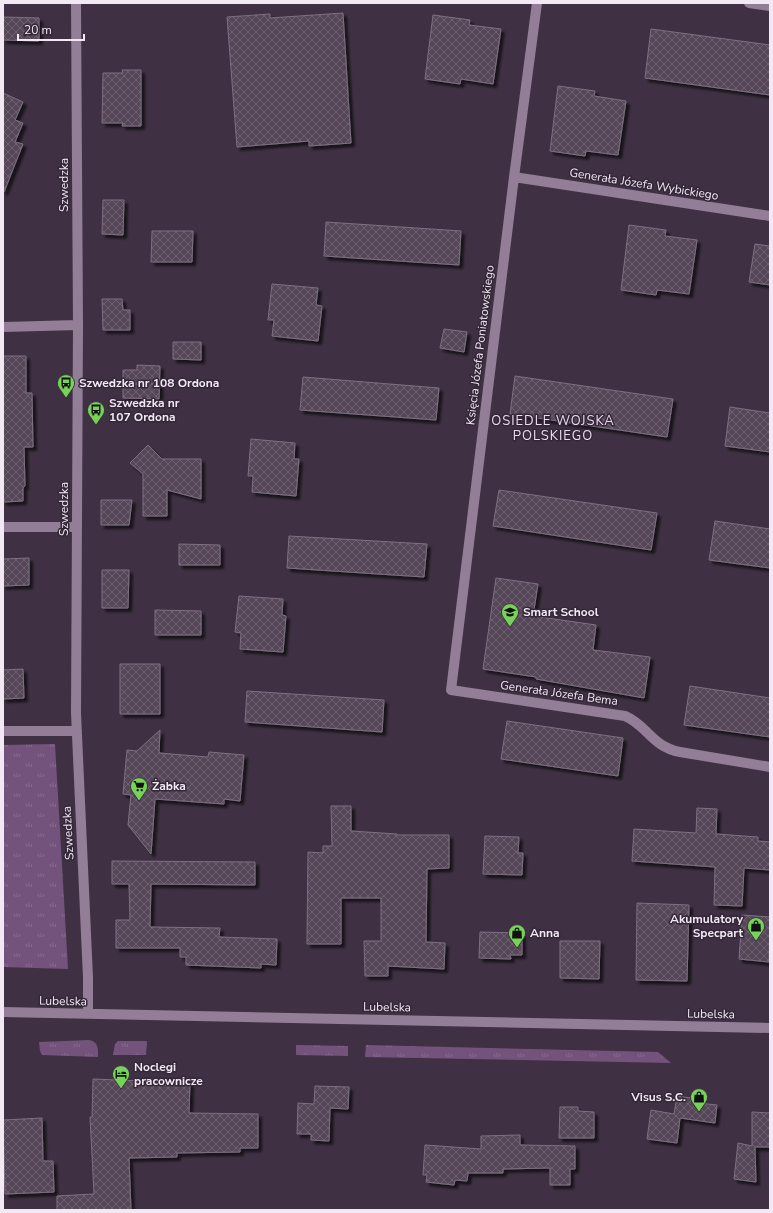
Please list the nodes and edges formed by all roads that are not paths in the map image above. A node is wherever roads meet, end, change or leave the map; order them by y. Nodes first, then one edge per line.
1 (76, 3) edge
2 (537, 3) edge
3 (749, 3) edge
4 (770, 6) edge
5 (514, 177) junction
6 (770, 216) edge
7 (78, 324) junction
8 (3, 327) edge
9 (3, 527) edge
10 (77, 527) junction
11 (451, 690) joint
12 (3, 731) edge
13 (76, 731) junction
14 (770, 767) edge
15 (3, 1012) edge
16 (88, 1014) junction
17 (770, 1028) edge

1 - 7 street, Szwedzka
2 - 5 street, Księcia Józefa Poniatowskiego
3 - 4 street
5 - 6 street, Generała Józefa Wybickiego
5 - 11 street, Księcia Józefa Poniatowskiego
7 - 8 street
7 - 10 street, Szwedzka
9 - 10 street
10 - 13 street, Szwedzka
11 - 14 street, Generała Józefa Bema
12 - 13 street
13 - 16 street, Szwedzka
15 - 16 street, Lubelska
16 - 17 street, Lubelska

